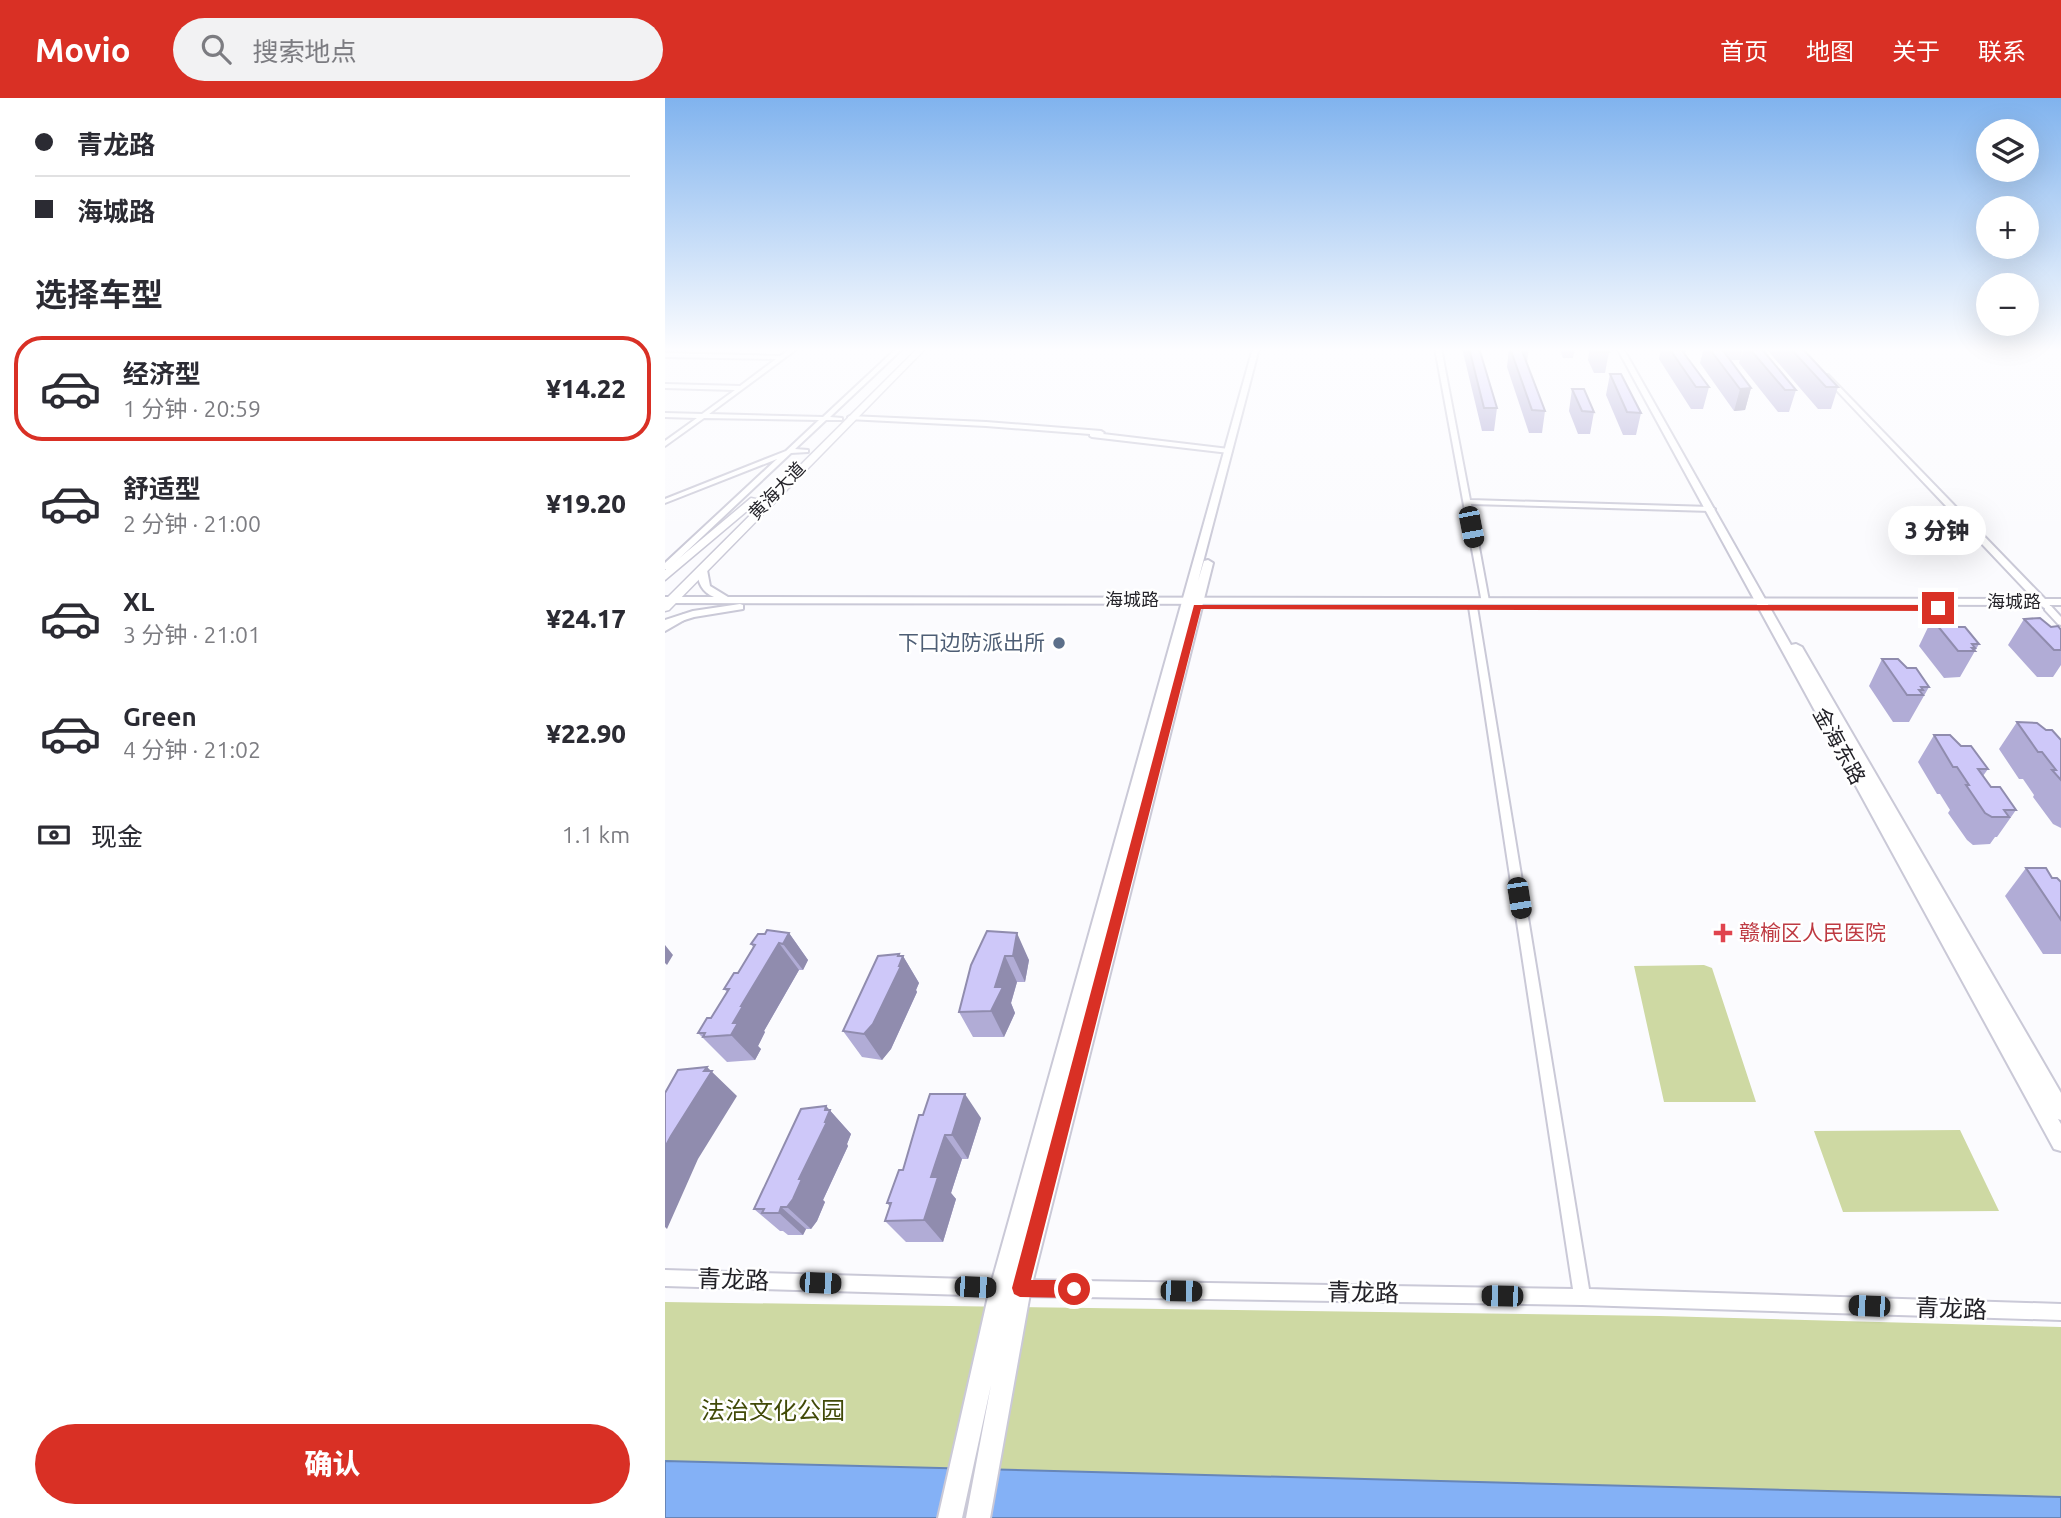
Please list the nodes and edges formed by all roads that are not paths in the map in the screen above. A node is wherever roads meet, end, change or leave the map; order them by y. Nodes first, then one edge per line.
1 (830, 414) edge
2 (849, 414) edge
3 (849, 414) edge
4 (1239, 414) edge
5 (1241, 414) edge
6 (1450, 414) edge
7 (1657, 414) edge
8 (1663, 414) edge
9 (1862, 414) edge
10 (665, 415) edge
11 (703, 416) junction
12 (826, 418) junction
13 (845, 418) junction
14 (1076, 432) junction
15 (1101, 433) dead end
16 (665, 444) edge
17 (791, 451) junction
18 (806, 451) junction
19 (1229, 451) junction
20 (665, 501) edge
21 (1467, 502) junction
22 (1710, 509) junction
23 (702, 570) junction
24 (666, 572) edge
25 (742, 603) junction
26 (2061, 603) edge
27 (667, 604) edge
28 (1193, 604) junction
29 (1479, 604) junction
30 (1767, 605) junction
31 (2045, 605) junction
32 (2061, 608) edge
33 (693, 614) junction
34 (2061, 622) edge
35 (665, 623) edge
36 (665, 628) edge
37 (2061, 1111) edge
38 (2061, 1142) edge
39 (665, 1278) edge
40 (1001, 1288) junction
41 (1020, 1288) junction
42 (1582, 1297) junction
43 (2061, 1312) edge
44 (950, 1518) edge
45 (978, 1518) edge

1 - 12 street
2 - 13 main road, 黄海大道
3 - 13 main road, 黄海大道
4 - 19 main road
5 - 28 main road
6 - 21 street
7 - 22 main road, 金海东路
8 - 30 main road, 金海东路
9 - 31 street
10 - 11 street
11 - 12 street
11 - 16 street
12 - 13 street
12 - 17 street
13 - 14 street
13 - 18 main road, 黄海大道
13 - 23 main road, 黄海大道
14 - 15 street
14 - 19 street
17 - 18 street
17 - 20 street
17 - 24 street
18 - 24 main road, 黄海大道
19 - 28 main road
21 - 22 street
21 - 29 street
22 - 30 main road, 金海东路
23 - 25 street
23 - 27 main road, 黄海大道
25 - 27 street, 海城路
25 - 28 street, 海城路
25 - 33 street
26 - 31 street, 海城路
28 - 29 street, 海城路
28 - 40 main road
28 - 41 main road
29 - 30 street, 海城路
29 - 42 street
30 - 31 street, 海城路
30 - 37 main road, 金海东路
30 - 38 main road, 金海东路
31 - 32 street, 海城路
31 - 34 street
33 - 35 street
33 - 36 street
39 - 40 street, 青龙路
40 - 41 street, 青龙路
40 - 44 main road
41 - 42 street, 青龙路
41 - 45 main road
42 - 43 street, 青龙路

